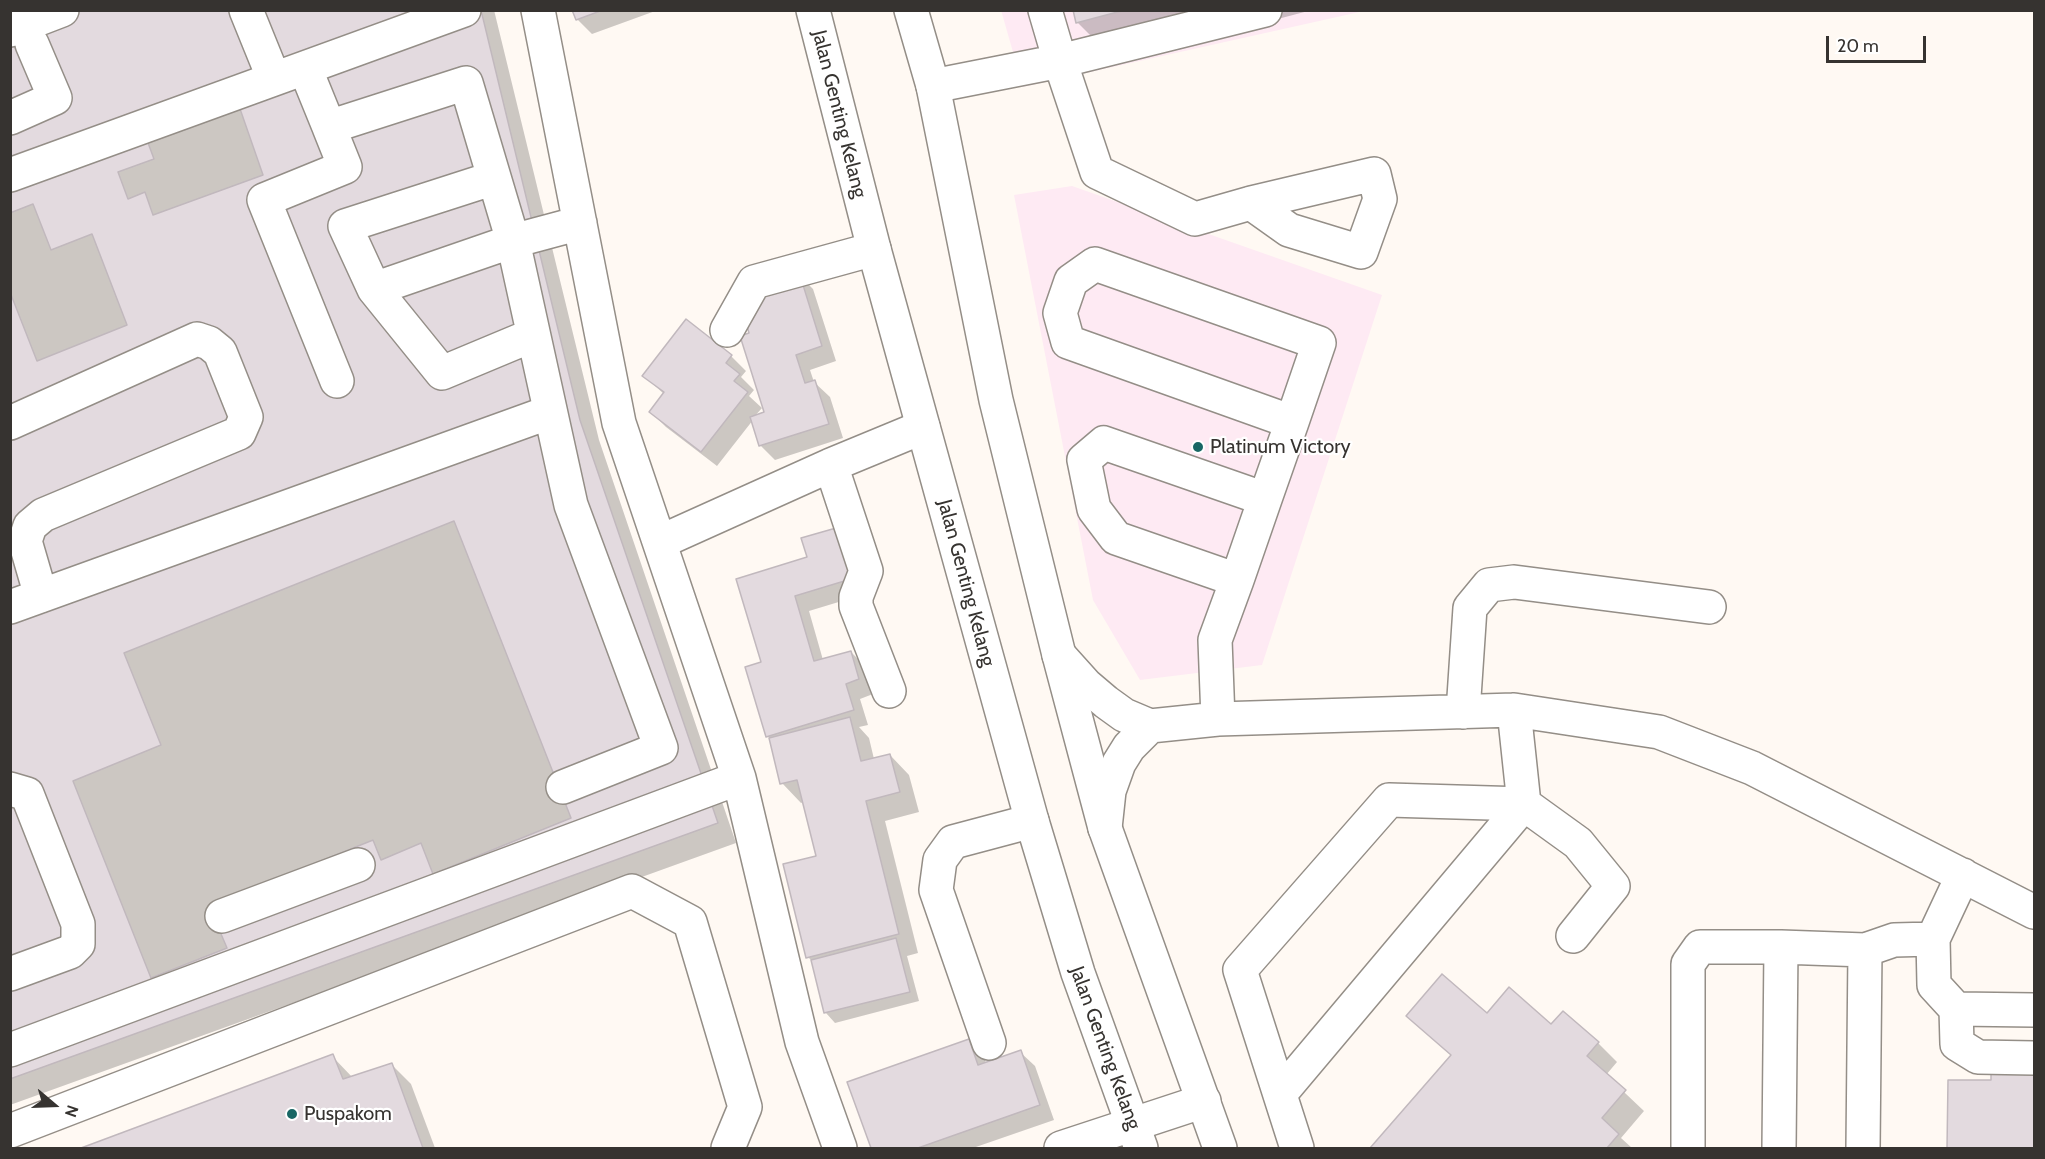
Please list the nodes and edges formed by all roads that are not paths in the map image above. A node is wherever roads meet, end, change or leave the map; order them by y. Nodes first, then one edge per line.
1 (62, 10) edge
2 (246, 10) edge
3 (464, 10) edge
4 (538, 10) edge
5 (813, 10) edge
6 (911, 10) edge
7 (1045, 10) edge
8 (1265, 10) edge
9 (21, 37) edge
10 (1060, 61) junction
11 (305, 68) junction
12 (274, 79) junction
13 (933, 86) junction
14 (10, 118) edge
15 (329, 127) junction
16 (10, 175) edge
17 (494, 178) junction
18 (1251, 203) dead end
19 (580, 223) junction
20 (513, 242) junction
21 (874, 249) junction
22 (374, 289) junction
23 (727, 330) dead end
24 (533, 335) junction
25 (337, 381) dead end
26 (550, 412) junction
27 (1292, 422) junction
28 (10, 423) edge
29 (923, 427) junction
30 (831, 465) junction
31 (1265, 499) junction
32 (660, 542) junction
33 (1237, 580) junction
34 (41, 596) junction
35 (10, 607) edge
36 (1709, 608) dead end
37 (1059, 656) junction
38 (889, 691) dead end
39 (1514, 710) junction
40 (1462, 712) junction
41 (1218, 719) junction
42 (1150, 726) junction
43 (739, 778) junction
44 (563, 787) dead end
45 (10, 789) edge
46 (1524, 804) junction
47 (1032, 821) junction
48 (1104, 828) junction
49 (358, 865) dead end
50 (1963, 875) junction
51 (305, 884) junction
52 (2034, 912) edge
53 (222, 916) dead end
54 (322, 934) junction
55 (1573, 936) dead end
56 (1933, 939) junction
57 (1781, 947) junction
58 (1865, 950) junction
59 (10, 974) edge
60 (1956, 1009) junction
61 (2034, 1010) edge
62 (989, 1043) dead end
63 (10, 1050) edge
64 (2034, 1058) edge
65 (1280, 1094) junction
66 (1204, 1101) junction
67 (10, 1131) edge
68 (1137, 1137) edge
69 (728, 1149) edge
70 (840, 1149) edge
71 (1061, 1149) edge
72 (1220, 1149) edge
73 (1297, 1149) edge
74 (1688, 1149) edge
75 (1779, 1149) edge
76 (1863, 1149) edge

1 - 9 main road
2 - 12 main road
3 - 11 main road
4 - 19 main road
5 - 21 main road, Jalan Genting Kelang
6 - 13 main road
7 - 10 main road
8 - 10 main road
9 - 14 main road
10 - 13 main road
10 - 18 main road
11 - 12 main road
11 - 15 main road
12 - 16 main road
13 - 37 main road
15 - 17 main road
15 - 25 main road
17 - 20 main road
17 - 22 main road
19 - 20 main road
19 - 32 main road
20 - 22 main road
20 - 24 main road
21 - 23 main road
21 - 29 main road, Jalan Genting Kelang
22 - 24 main road
24 - 26 main road
26 - 34 main road
26 - 44 main road
27 - 27 main road
27 - 31 main road
28 - 34 main road
29 - 30 main road
29 - 47 main road, Jalan Genting Kelang
30 - 32 main road
30 - 38 main road
31 - 33 main road
31 - 33 main road
32 - 43 main road
33 - 41 main road
34 - 35 main road
36 - 40 main road
37 - 42 main road
37 - 48 main road
39 - 40 main road
39 - 46 main road
39 - 50 main road
40 - 41 main road
41 - 42 main road
42 - 48 main road
43 - 54 main road
43 - 70 main road
45 - 59 main road
46 - 55 main road
46 - 65 main road
46 - 65 main road
47 - 62 main road
47 - 68 main road, Jalan Genting Kelang
48 - 66 main road
49 - 51 main road
50 - 52 main road
50 - 56 main road
51 - 53 main road
51 - 54 main road
54 - 63 main road
56 - 58 main road
56 - 60 main road
57 - 58 main road
57 - 74 main road
57 - 75 main road
58 - 76 main road
60 - 61 main road
60 - 64 main road
65 - 73 main road
66 - 68 main road
66 - 72 main road
67 - 69 main road
68 - 71 main road

